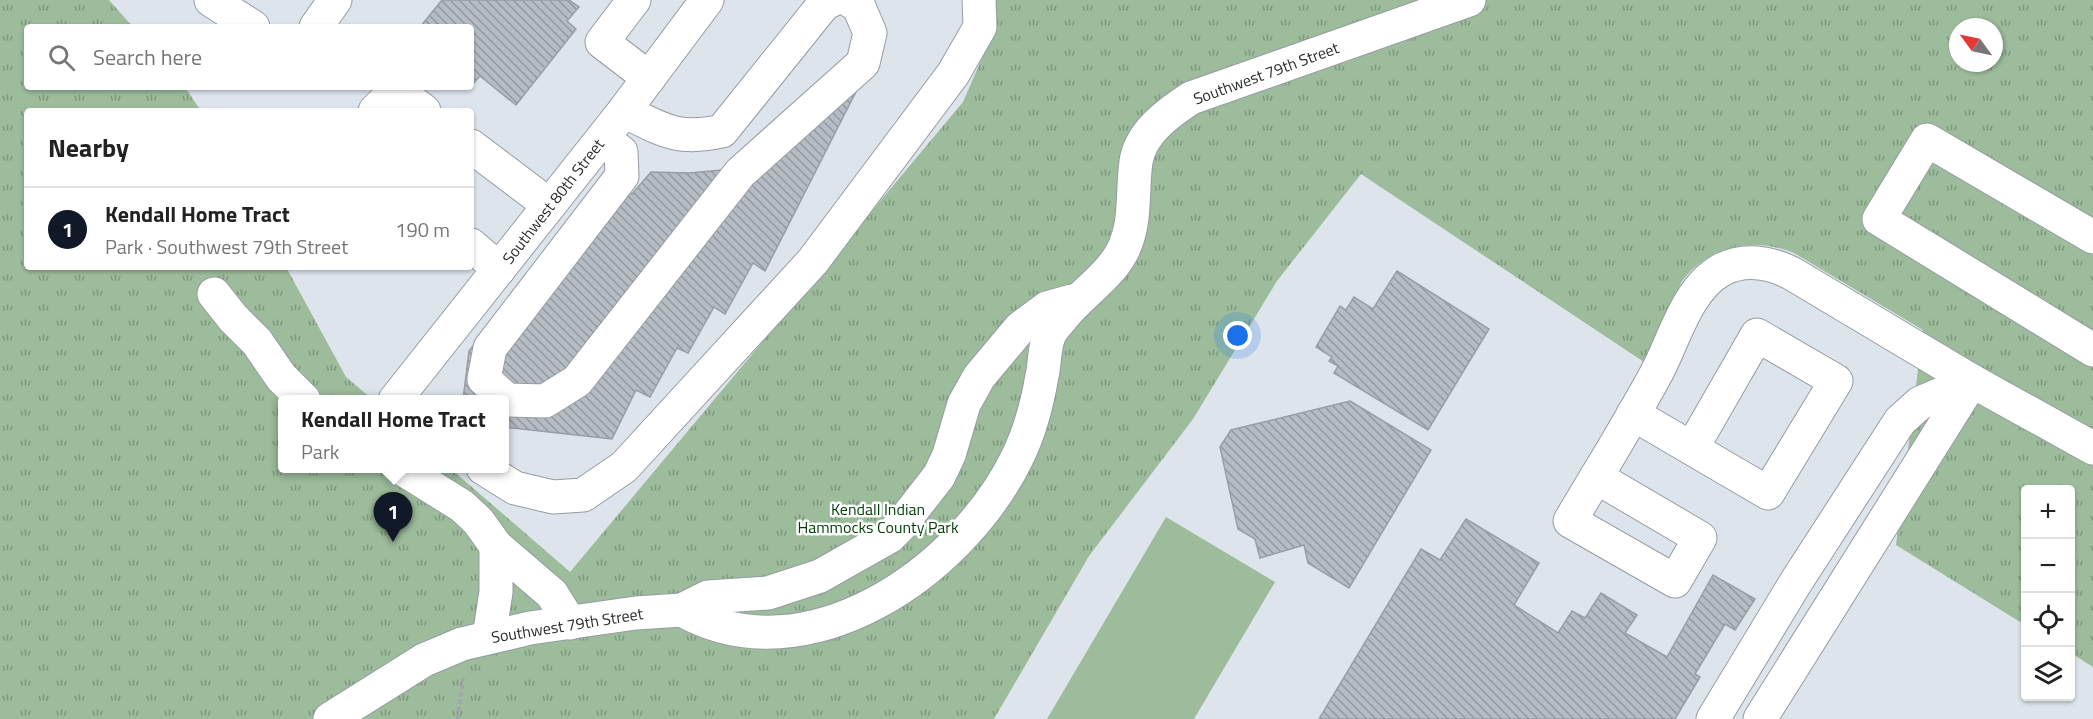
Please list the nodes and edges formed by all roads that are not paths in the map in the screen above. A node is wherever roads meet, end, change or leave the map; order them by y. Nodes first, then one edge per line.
1 (211, 0) edge
2 (335, 0) edge
3 (634, 0) edge
4 (707, 0) edge
5 (832, 0) edge
6 (849, 0) edge
7 (979, 0) edge
8 (1468, 0) edge
9 (248, 24) edge
10 (318, 24) edge
11 (649, 78) junction
12 (396, 90) edge
13 (396, 90) edge
14 (378, 108) edge
15 (420, 108) edge
16 (624, 111) junction
17 (603, 138) junction
18 (474, 148) edge
19 (549, 205) junction
20 (2093, 237) edge
21 (474, 248) edge
22 (499, 269) junction
23 (214, 294) dead end
24 (1076, 299) junction
25 (2093, 350) edge
26 (1972, 381) junction
27 (300, 395) edge
28 (398, 395) edge
29 (502, 395) edge
30 (509, 400) edge
31 (1633, 414) junction
32 (2089, 437) edge
33 (1692, 448) junction
34 (408, 473) edge
35 (491, 473) edge
36 (1596, 477) dead end
37 (496, 546) junction
38 (682, 610) junction
39 (570, 623) junction
40 (489, 637) junction
41 (330, 719) edge
42 (1713, 719) edge
43 (1760, 719) edge

1 - 9 street
2 - 10 street
3 - 11 street
4 - 11 street, Southwest 80th Street
5 - 16 street
6 - 30 street
7 - 35 street
8 - 24 street, Southwest 79th Street
11 - 16 street, Southwest 80th Street
12 - 15 street
13 - 14 street
16 - 17 street, Southwest 80th Street
17 - 19 street, Southwest 80th Street
17 - 29 street
18 - 19 street
19 - 22 street, Southwest 80th Street
20 - 25 street
21 - 22 street
22 - 28 street, Southwest 80th Street
23 - 27 street
24 - 38 street, Southwest 79th Street
24 - 38 street, Southwest 79th Street
26 - 31 street
26 - 32 street
26 - 42 street
26 - 43 street
31 - 33 street
31 - 36 street
33 - 33 street
34 - 37 street
37 - 39 street
37 - 40 street
38 - 39 street, Southwest 79th Street
39 - 40 street, Southwest 79th Street
40 - 41 street, Southwest 79th Street

